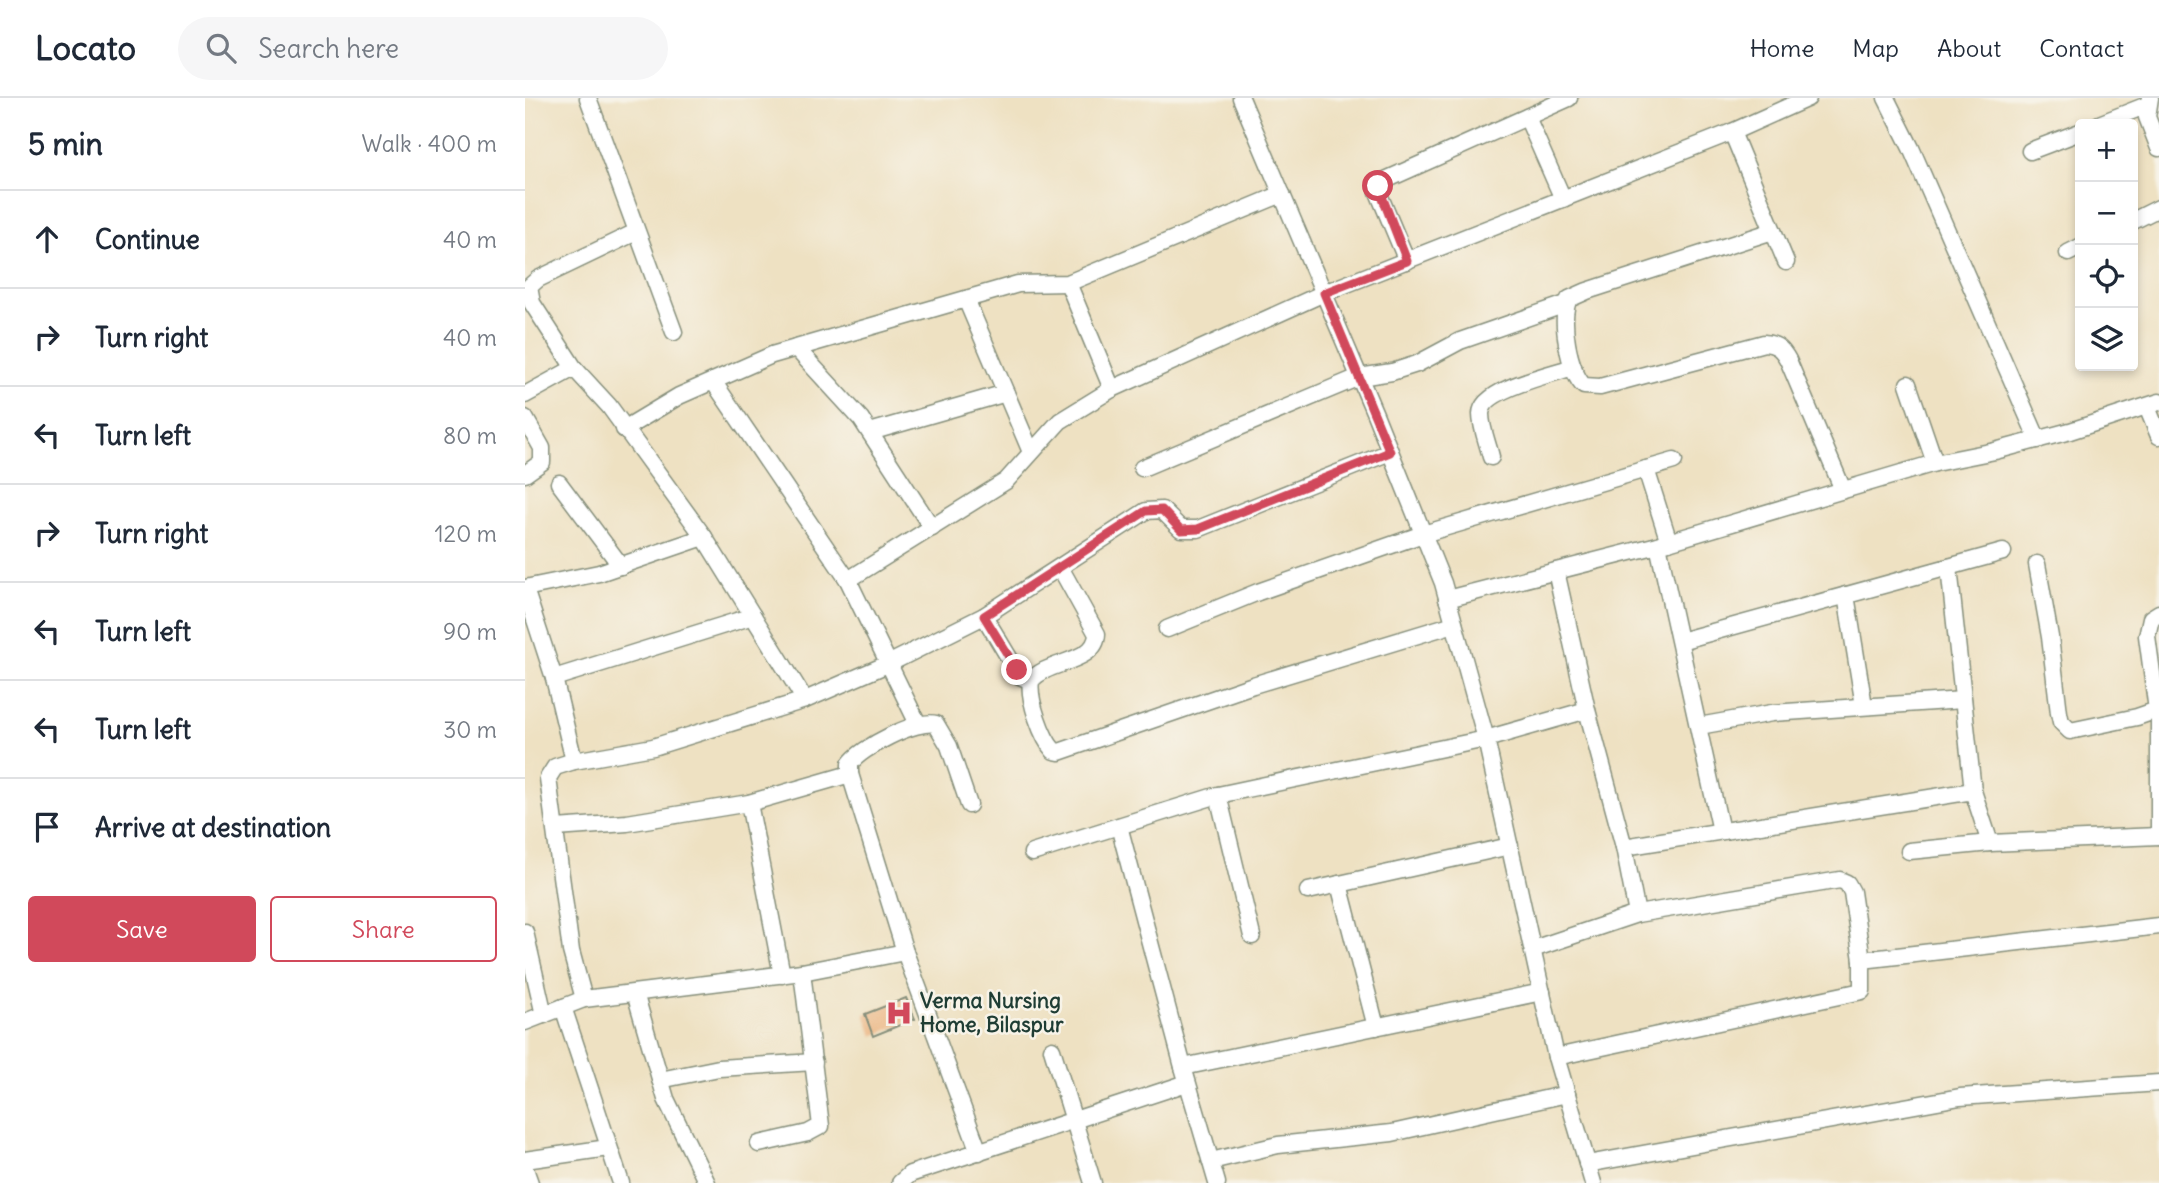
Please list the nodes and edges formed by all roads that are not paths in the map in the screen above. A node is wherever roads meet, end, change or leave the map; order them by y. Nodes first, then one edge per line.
1 (588, 98) edge
2 (1241, 98) edge
3 (1569, 98) edge
4 (1808, 98) edge
5 (1886, 98) edge
6 (2149, 102) edge
7 (1527, 117) junction
8 (2110, 119) edge
9 (1732, 132) junction
10 (2075, 134) edge
11 (2159, 148) edge
12 (2030, 151) dead end
13 (1282, 194) junction
14 (1563, 199) junction
15 (2159, 208) edge
16 (2138, 218) edge
17 (1773, 231) junction
18 (636, 232) junction
19 (1407, 261) junction
20 (1786, 262) dead end
21 (1069, 283) junction
22 (1324, 293) junction
23 (966, 299) junction
24 (1566, 304) junction
25 (674, 332) dead end
26 (796, 348) junction
27 (1573, 367) junction
28 (574, 368) junction
29 (1359, 377) junction
30 (713, 381) junction
31 (1908, 384) dead end
32 (1112, 389) junction
33 (1006, 393) junction
34 (525, 395) edge
35 (2153, 405) edge
36 (525, 418) edge
37 (624, 429) junction
38 (870, 432) junction
39 (2159, 436) edge
40 (2038, 440) junction
41 (1031, 452) junction
42 (1390, 452) junction
43 (1491, 457) dead end
44 (1674, 461) dead end
45 (1934, 463) junction
46 (1142, 468) dead end
47 (1646, 469) junction
48 (525, 474) edge
49 (559, 483) dead end
50 (1843, 490) junction
51 (932, 528) junction
52 (1423, 534) junction
53 (704, 537) junction
54 (1663, 544) junction
55 (2003, 552) dead end
56 (2037, 564) dead end
57 (621, 566) junction
58 (1949, 566) junction
59 (1061, 569) junction
60 (1556, 571) junction
61 (848, 580) junction
62 (525, 589) edge
63 (1846, 595) junction
64 (1447, 599) junction
65 (2159, 613) edge
66 (753, 616) junction
67 (984, 616) junction
68 (1454, 624) junction
69 (1167, 629) dead end
70 (1680, 641) junction
71 (890, 663) junction
72 (554, 678) junction
73 (1031, 681) junction
74 (805, 699) junction
75 (1963, 700) junction
76 (1864, 706) junction
77 (1587, 710) junction
78 (2158, 710) edge
79 (918, 724) junction
80 (1699, 726) junction
81 (1486, 739) junction
82 (574, 761) junction
83 (851, 774) junction
84 (1973, 791) junction
85 (1219, 795) junction
86 (749, 803) junction
87 (968, 805) dead end
88 (1119, 826) junction
89 (556, 828) junction
90 (1721, 831) junction
91 (2159, 836) edge
92 (1990, 843) junction
93 (1510, 846) junction
94 (1624, 847) junction
95 (1909, 851) dead end
96 (1032, 853) dead end
97 (1339, 884) junction
98 (1308, 891) dead end
99 (1637, 914) junction
100 (2159, 926) edge
101 (525, 932) edge
102 (1252, 936) dead end
103 (1533, 949) junction
104 (905, 952) junction
105 (1862, 960) junction
106 (802, 972) junction
107 (782, 975) junction
108 (1542, 992) junction
109 (635, 993) junction
110 (584, 999) junction
111 (563, 1007) junction
112 (544, 1015) junction
113 (525, 1022) edge
114 (1376, 1027) junction
115 (1052, 1049) dead end
116 (1556, 1057) junction
117 (814, 1062) junction
118 (1185, 1075) junction
119 (660, 1080) junction
120 (2159, 1083) edge
121 (1567, 1094) junction
122 (1076, 1120) junction
123 (759, 1144) dead end
124 (608, 1148) junction
125 (979, 1152) junction
126 (525, 1160) edge
127 (1211, 1161) junction
128 (1587, 1164) junction
129 (525, 1169) edge
130 (530, 1183) edge
131 (621, 1183) edge
132 (707, 1183) edge
133 (900, 1183) edge
134 (1093, 1183) edge
135 (1217, 1183) edge
136 (1593, 1183) edge

1 - 18 street
2 - 13 street
3 - 7 street
4 - 9 street
5 - 40 street
6 - 8 street
6 - 11 street
7 - 14 street
7 - 19 street
9 - 14 street
9 - 17 street
10 - 12 street
13 - 21 street
13 - 22 street
14 - 19 street
15 - 16 street
17 - 20 street
17 - 24 street
18 - 25 street
18 - 28 street
19 - 22 street
21 - 23 street
21 - 32 street
22 - 29 street
22 - 32 street
23 - 26 street
23 - 33 street
24 - 27 street
24 - 29 street
26 - 30 street
26 - 38 street
27 - 43 street
27 - 50 street
28 - 34 street
28 - 37 street
29 - 42 street
29 - 46 street
30 - 37 street
30 - 61 street
31 - 45 street
32 - 41 street
33 - 38 street
33 - 41 street
35 - 39 street
35 - 40 street
36 - 48 street
37 - 53 street
38 - 51 street
40 - 45 street
41 - 51 street
42 - 52 street
42 - 59 street
44 - 47 street
45 - 50 street
47 - 52 street
47 - 54 street
49 - 57 street
50 - 54 street
51 - 61 street
52 - 64 street
52 - 69 street
53 - 57 street
53 - 66 street
54 - 60 street
54 - 70 street
55 - 58 street
56 - 78 street
57 - 62 street
58 - 63 street
58 - 75 street
59 - 67 street
59 - 73 street
60 - 64 street
60 - 77 street
61 - 71 street
62 - 72 street
63 - 70 street
63 - 76 street
64 - 68 street
65 - 78 street
66 - 72 street
66 - 74 street
67 - 71 street
67 - 73 street
68 - 73 street
68 - 81 street
70 - 80 street
71 - 74 street
71 - 79 street
72 - 82 street
74 - 82 street
75 - 76 street
75 - 84 street
76 - 80 street
77 - 81 street
77 - 94 street
78 - 91 street
79 - 83 street
79 - 87 street
80 - 90 street
81 - 85 street
81 - 93 street
82 - 89 street
83 - 86 street
83 - 104 street
84 - 90 street
84 - 92 street
85 - 88 street
85 - 102 street
86 - 89 street
86 - 107 street
88 - 96 street
88 - 118 street
89 - 110 street
90 - 94 street
91 - 92 street
92 - 95 street
93 - 97 street
93 - 103 street
94 - 99 street
97 - 98 street
97 - 114 street
99 - 103 street
99 - 105 street
100 - 105 street
101 - 112 street
103 - 108 street
104 - 106 street
104 - 125 street
105 - 116 street
106 - 107 street
106 - 117 street
107 - 109 street
108 - 114 street
108 - 116 street
109 - 110 street
109 - 119 street
110 - 111 street
111 - 112 street
111 - 124 street
112 - 113 street
114 - 118 street
115 - 122 street
116 - 121 street
117 - 119 street
117 - 123 street
118 - 122 street
118 - 127 street
119 - 132 street
120 - 128 street
121 - 127 street
121 - 128 street
122 - 125 street
122 - 134 street
124 - 126 street
124 - 131 street
125 - 133 street
127 - 135 street
128 - 136 street
129 - 130 street

